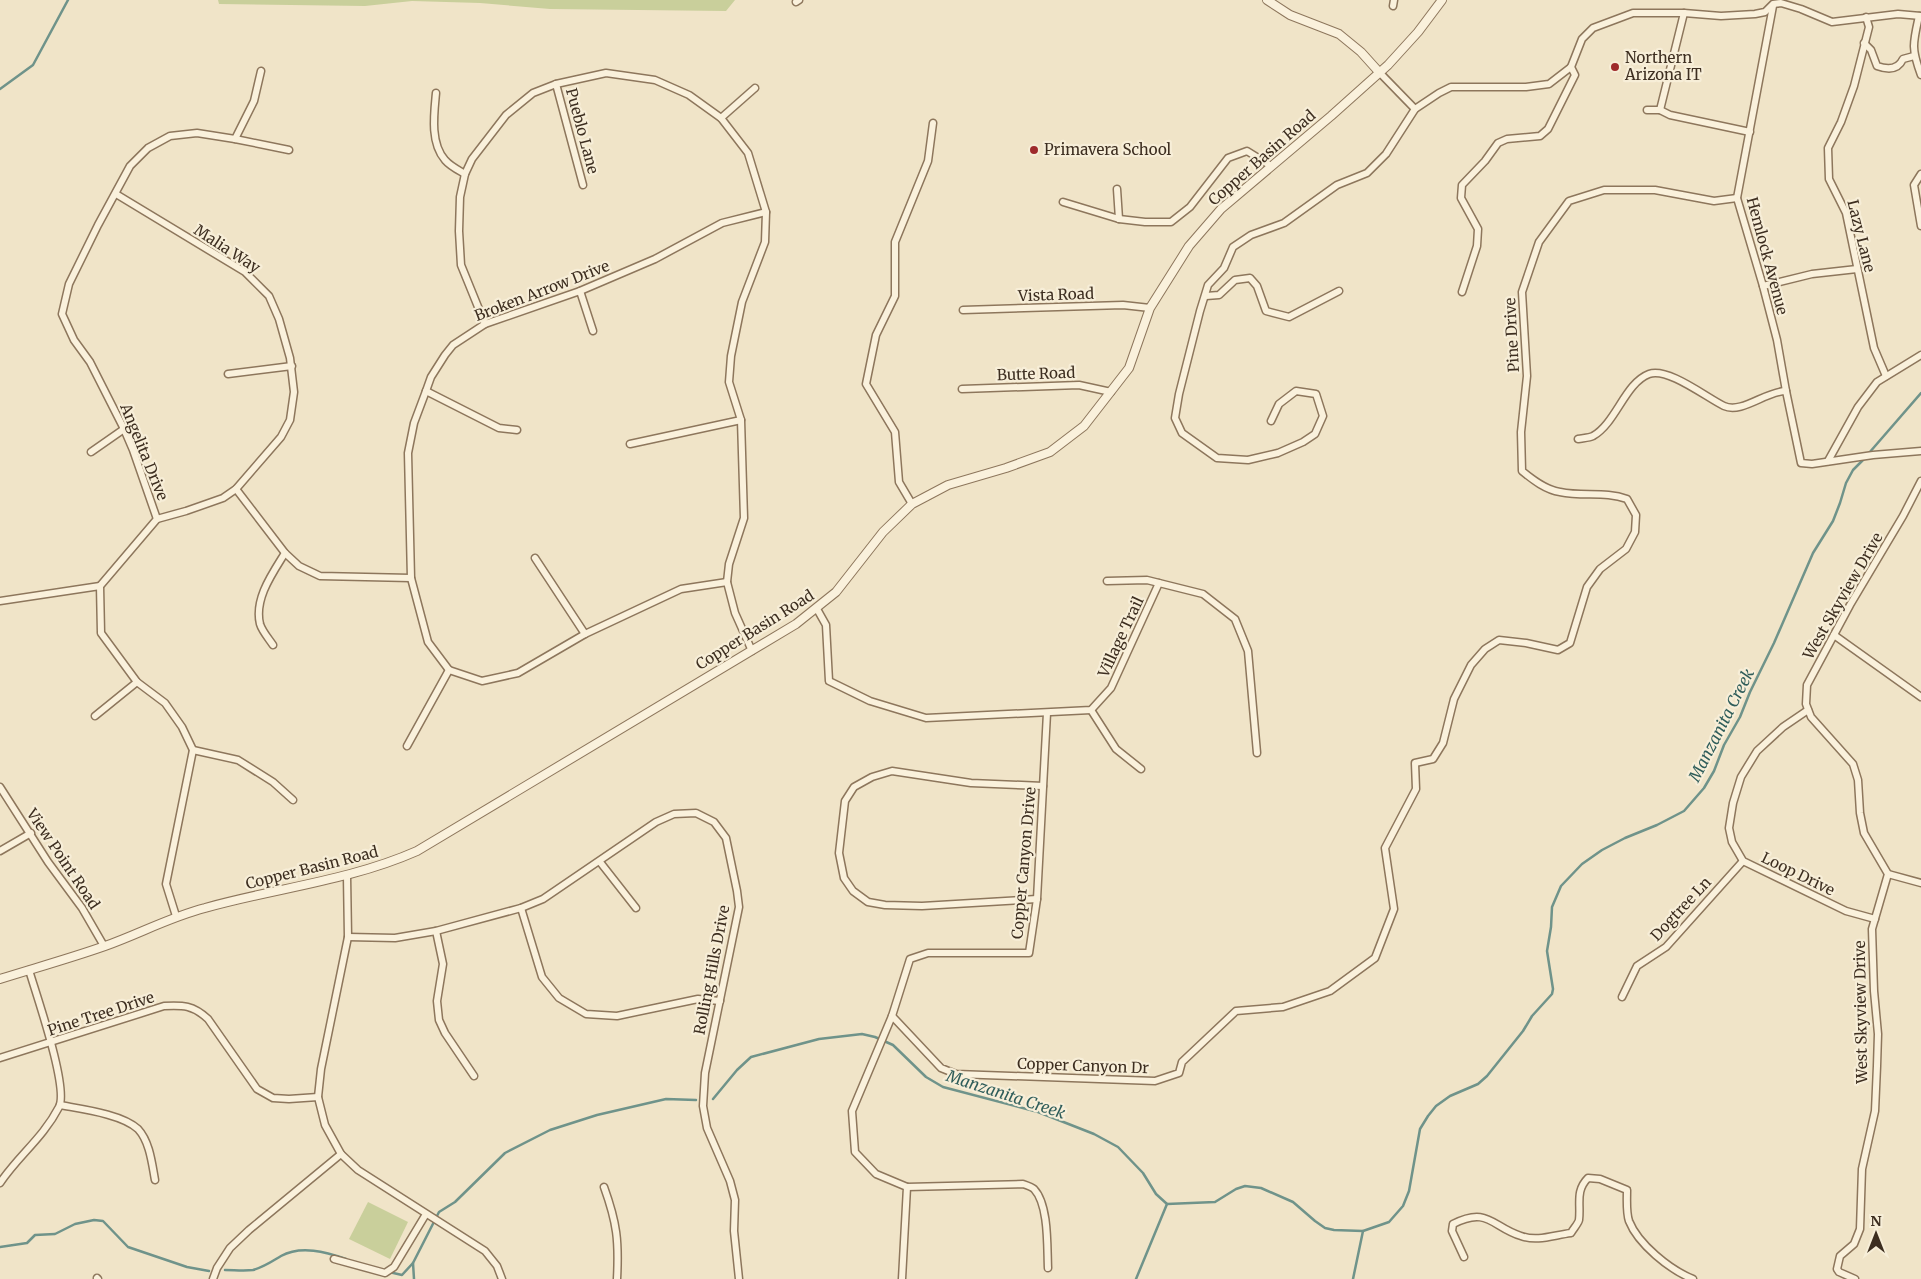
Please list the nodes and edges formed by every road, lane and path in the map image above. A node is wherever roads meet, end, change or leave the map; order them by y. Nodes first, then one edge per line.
1 (1267, 0) edge
2 (1442, 0) edge
3 (1773, 2) edge
4 (1684, 13) junction
5 (1866, 16) junction
6 (1920, 16) edge
7 (1864, 43) junction
8 (1914, 56) junction
9 (1571, 67) junction
10 (260, 71) dead end
11 (1379, 72) junction
12 (1921, 75) edge
13 (556, 84) junction
14 (755, 88) dead end
15 (436, 93) dead end
16 (1415, 109) junction
17 (1647, 110) dead end
18 (1660, 110) junction
19 (721, 118) junction
20 (933, 123) dead end
21 (1750, 132) junction
22 (235, 139) junction
23 (289, 150) dead end
24 (1271, 166) junction
25 (465, 174) junction
26 (1921, 174) edge
27 (583, 185) dead end
28 (1117, 189) dead end
29 (116, 194) junction
30 (1737, 198) junction
31 (1063, 202) dead end
32 (766, 212) junction
33 (1119, 219) junction
34 (1921, 226) edge
35 (1857, 269) junction
36 (1763, 286) junction
37 (1339, 290) dead end
38 (580, 291) junction
39 (1462, 292) dead end
40 (1206, 296) junction
41 (1150, 308) junction
42 (963, 310) dead end
43 (485, 324) junction
44 (592, 330) dead end
45 (1921, 355) edge
46 (292, 366) junction
47 (228, 374) dead end
48 (1886, 376) junction
49 (962, 389) dead end
50 (426, 391) junction
51 (1110, 392) junction
52 (1786, 392) junction
53 (741, 420) junction
54 (1271, 421) dead end
55 (124, 429) junction
56 (517, 430) dead end
57 (1578, 439) dead end
58 (630, 444) dead end
59 (1921, 451) edge
60 (91, 452) dead end
61 (1828, 461) junction
62 (1920, 486) edge
63 (236, 489) junction
64 (912, 504) junction
65 (157, 518) junction
66 (285, 553) junction
67 (535, 558) dead end
68 (411, 578) junction
69 (1108, 580) dead end
70 (727, 582) junction
71 (1159, 583) junction
72 (100, 586) junction
73 (0, 601) edge
74 (817, 609) junction
75 (585, 634) junction
76 (1834, 635) junction
77 (273, 645) dead end
78 (752, 651) junction
79 (449, 670) junction
80 (137, 682) junction
81 (1921, 697) edge
82 (1091, 710) junction
83 (1808, 710) junction
84 (1047, 713) junction
85 (94, 716) dead end
86 (407, 746) dead end
87 (193, 750) junction
88 (1257, 753) dead end
89 (1414, 763) joint
90 (1142, 769) dead end
91 (1043, 786) junction
92 (0, 787) edge
93 (293, 800) dead end
94 (31, 833) junction
95 (0, 851) edge
96 (1743, 861) junction
97 (600, 862) junction
98 (1888, 874) junction
99 (347, 876) junction
100 (1921, 883) edge
101 (1037, 899) junction
102 (521, 908) junction
103 (636, 908) dead end
104 (176, 916) junction
105 (1875, 919) junction
106 (436, 931) junction
107 (348, 937) junction
108 (104, 946) junction
109 (28, 970) junction
110 (0, 979) edge
111 (1622, 997) dead end
112 (720, 1001) junction
113 (892, 1016) junction
114 (50, 1044) junction
115 (0, 1058) edge
116 (474, 1076) dead end
117 (318, 1097) junction
118 (60, 1105) junction
119 (341, 1154) junction
120 (155, 1180) dead end
121 (0, 1183) edge
122 (907, 1186) junction
123 (604, 1187) dead end
124 (428, 1215) junction
125 (1464, 1257) dead end
126 (334, 1259) dead end
127 (1048, 1268) dead end
128 (214, 1279) edge
129 (502, 1279) edge
130 (617, 1279) edge
131 (739, 1279) edge
132 (902, 1279) edge
133 (1693, 1279) edge
134 (1855, 1279) edge

1 - 11 street
2 - 11 street, Copper Basin Road
3 - 4 street
3 - 5 street
3 - 21 street, Hemlock Avenue
4 - 9 street
4 - 18 street
5 - 6 street
5 - 7 street, Lazy Lane
6 - 8 street
7 - 8 street
7 - 35 street, Lazy Lane
8 - 12 street
9 - 16 street
9 - 39 street
10 - 22 street
11 - 16 street
11 - 24 street, Copper Basin Road
13 - 19 street
13 - 25 street
13 - 27 street, Pueblo Lane
14 - 19 street
15 - 25 street
16 - 40 street
17 - 18 street
18 - 21 street
19 - 32 street
20 - 64 street
21 - 30 street, Hemlock Avenue
22 - 23 street
22 - 29 street, Angelita Drive
24 - 33 street
24 - 41 street, Copper Basin Road
25 - 43 street
26 - 34 street
28 - 33 street
29 - 46 street, Malia Way
29 - 55 street, Angelita Drive
30 - 36 street, Hemlock Avenue
30 - 89 street, Pine Drive
31 - 33 street
32 - 38 street, Broken Arrow Drive
32 - 53 street
35 - 36 street
35 - 48 street, Lazy Lane
36 - 52 street, Hemlock Avenue
37 - 40 street
38 - 43 street, Broken Arrow Drive
38 - 44 street
40 - 54 street
41 - 42 street, Vista Road
41 - 51 street, Copper Basin Road
43 - 50 street, Broken Arrow Drive
45 - 48 street
46 - 47 street
46 - 63 street, Malia Way
48 - 61 street
49 - 51 street, Butte Road
50 - 56 street
50 - 68 street, Broken Arrow Drive
51 - 64 street, Copper Basin Road
52 - 57 street
52 - 61 street, Hemlock Avenue
53 - 58 street
53 - 70 street
55 - 60 street
55 - 65 street, Angelita Drive
59 - 61 street
62 - 76 street, West Skyview Drive
63 - 65 street, Malia Way
63 - 66 street
64 - 74 street, Copper Basin Road
65 - 72 street, Angelita Drive
66 - 68 street
66 - 77 street
67 - 75 street
68 - 79 street, Broken Arrow Drive
69 - 71 street
70 - 75 street
70 - 78 street
71 - 82 street, Village Trail
71 - 88 street
72 - 73 street
72 - 80 street
74 - 78 street, Copper Basin Road
74 - 84 street
75 - 79 street
76 - 81 street
76 - 83 street, West Skyview Drive
78 - 99 street, Copper Basin Road
79 - 86 street
80 - 85 street
80 - 87 street
82 - 84 street
82 - 90 street
83 - 96 street, Loop Drive
83 - 98 street
84 - 91 street, Copper Canyon Drive
87 - 93 street
87 - 104 street
89 - 113 street, Copper Canyon Dr
91 - 101 street, Copper Canyon Drive
91 - 101 street
92 - 94 street, View Point Road
94 - 95 street
94 - 108 street, View Point Road
96 - 105 street, Loop Drive
96 - 111 street, Dogtree Ln
97 - 102 street, Rolling Hills Drive
97 - 103 street
97 - 112 street, Rolling Hills Drive
98 - 100 street
98 - 105 street, West Skyview Drive
99 - 104 street, Copper Basin Road
99 - 107 street
101 - 113 street, Copper Canyon Drive
102 - 106 street, Rolling Hills Drive
102 - 112 street
104 - 108 street, Copper Basin Road
105 - 134 street, West Skyview Drive
106 - 107 street, Rolling Hills Drive
106 - 116 street
107 - 117 street
108 - 109 street, Copper Basin Road
109 - 110 street, Copper Basin Road
109 - 114 street
112 - 131 street, Rolling Hills Drive
113 - 122 street, Copper Canyon Drive
114 - 115 street, Pine Tree Drive
114 - 117 street, Pine Tree Drive
114 - 118 street
117 - 119 street
118 - 120 street
118 - 121 street
119 - 124 street
119 - 128 street
122 - 127 street
122 - 132 street
123 - 130 street
124 - 126 street
124 - 129 street
125 - 133 street

